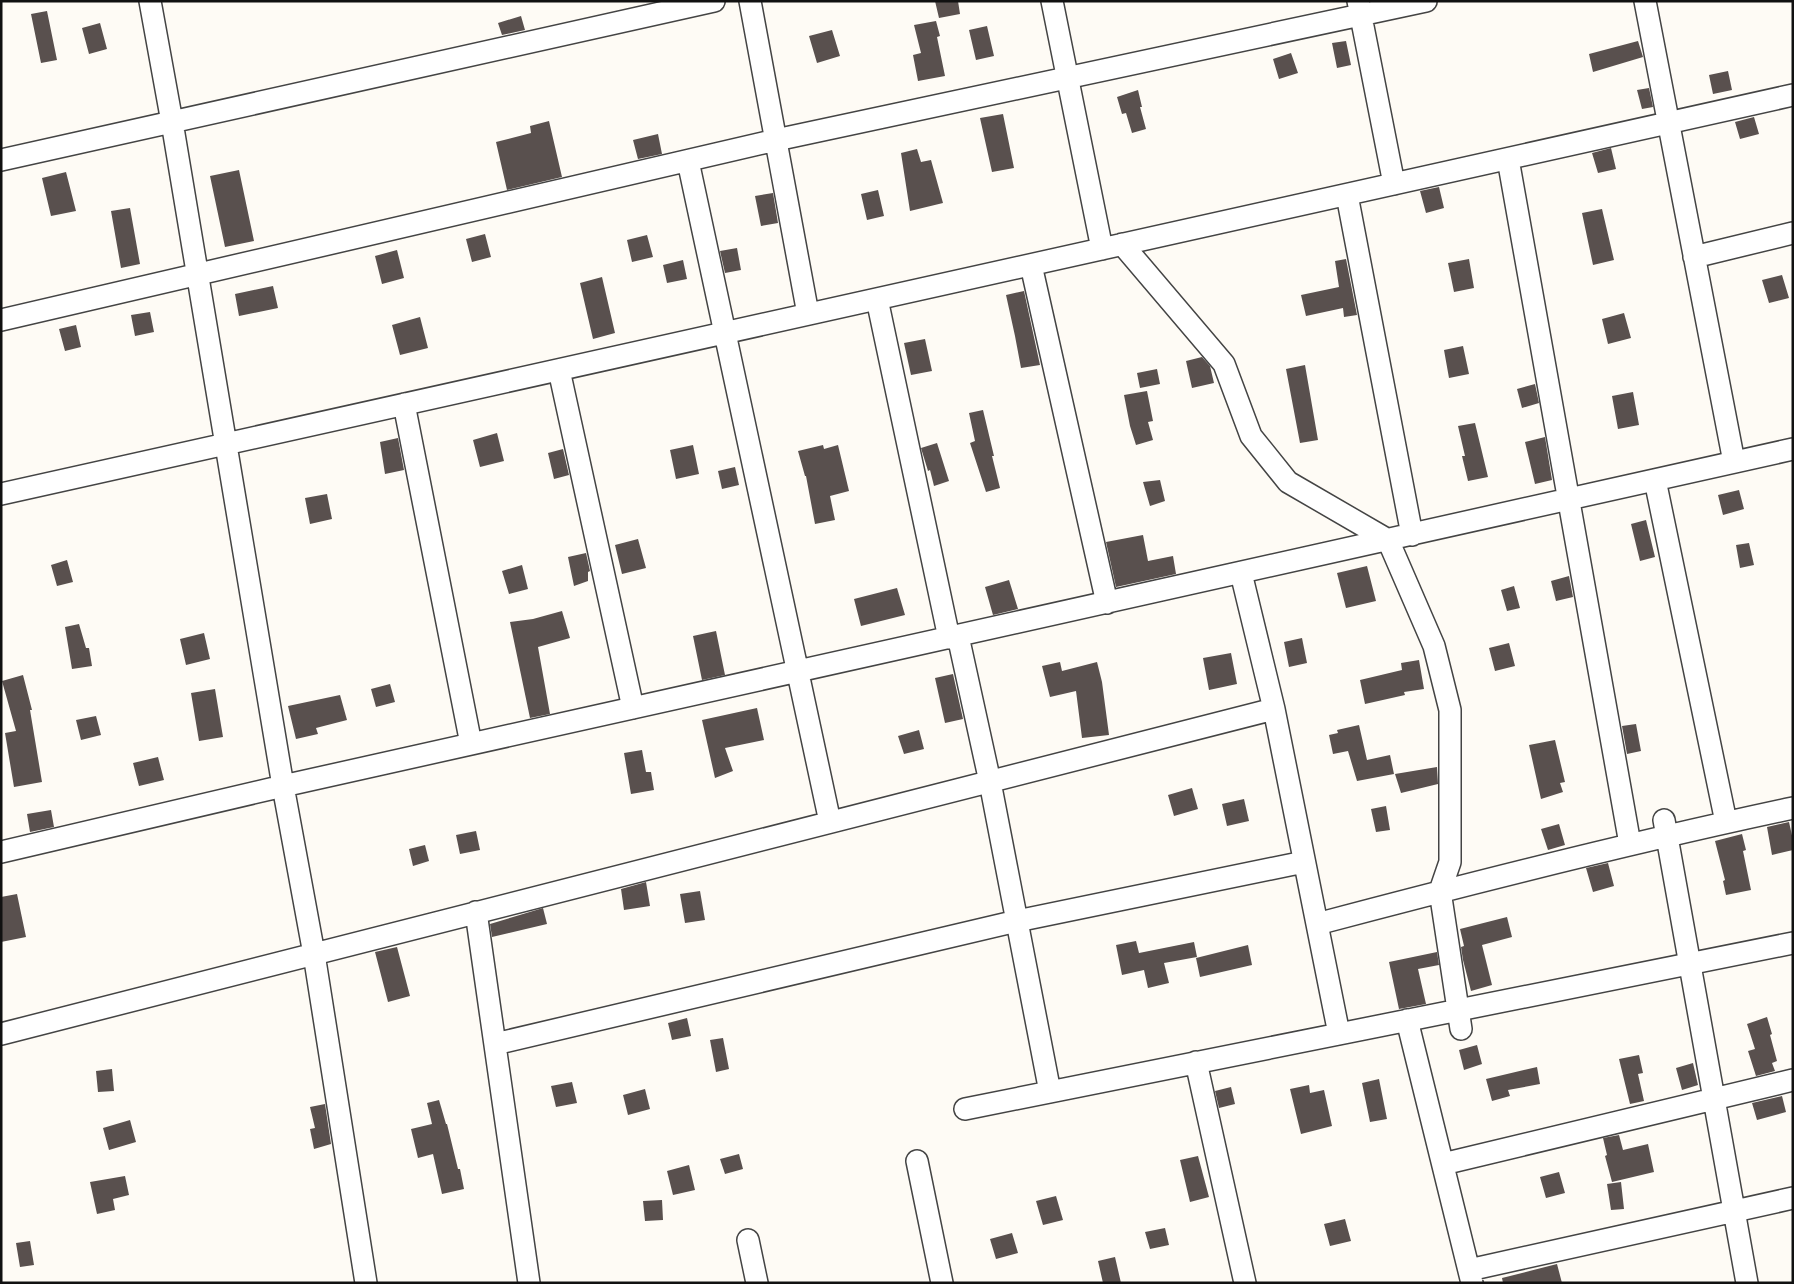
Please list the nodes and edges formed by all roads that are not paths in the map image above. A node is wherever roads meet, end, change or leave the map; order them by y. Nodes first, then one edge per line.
1 (150, 1) edge
2 (714, 1) edge
3 (750, 1) edge
4 (1052, 1) edge
5 (1426, 1) edge
6 (1645, 1) edge
7 (1360, 8) edge
8 (1068, 78) junction
9 (1793, 95) edge
10 (172, 122) junction
11 (1668, 123) junction
12 (776, 140) junction
13 (1508, 159) junction
14 (1, 160) edge
15 (688, 161) junction
16 (1394, 184) junction
17 (1346, 195) junction
18 (1793, 233) edge
19 (1112, 247) junction
20 (1694, 257) junction
21 (1031, 265) junction
22 (197, 275) junction
23 (877, 299) junction
24 (808, 314) junction
25 (1, 320) edge
26 (725, 333) junction
27 (559, 370) junction
28 (404, 404) junction
29 (226, 444) junction
30 (1793, 449) edge
31 (1734, 462) junction
32 (1655, 480) junction
33 (1, 494) edge
34 (1569, 500) junction
35 (1412, 534) junction
36 (1388, 540) junction
37 (1241, 573) junction
38 (1107, 602) junction
39 (954, 637) junction
40 (798, 672) junction
41 (633, 708) junction
42 (1274, 709) junction
43 (472, 744) junction
44 (990, 782) junction
45 (283, 786) junction
46 (1793, 808) edge
47 (830, 822) junction
48 (1726, 822) junction
49 (1665, 828) junction
50 (1630, 844) junction
51 (1, 852) edge
52 (1304, 862) junction
53 (1440, 891) junction
54 (476, 912) junction
55 (1017, 921) junction
56 (1317, 924) junction
57 (1793, 943) edge
58 (314, 954) junction
59 (1690, 963) junction
60 (1407, 1020) junction
61 (1459, 1020) junction
62 (1, 1034) edge
63 (1339, 1034) junction
64 (495, 1044) junction
65 (1196, 1062) junction
66 (1793, 1080) edge
67 (1050, 1092) junction
68 (1714, 1099) junction
69 (964, 1109) dead end
70 (916, 1161) dead end
71 (1443, 1164) junction
72 (1793, 1198) edge
73 (1734, 1211) junction
74 (748, 1240) dead end
75 (1471, 1276) edge
76 (366, 1283) edge
77 (529, 1283) edge
78 (757, 1283) edge
79 (942, 1283) edge
80 (1245, 1283) edge
81 (1747, 1283) edge

1 - 10 street
2 - 10 street
3 - 12 street
4 - 8 street
5 - 7 street
6 - 11 street
7 - 8 street
7 - 16 street
8 - 12 street
8 - 19 street
9 - 11 street
10 - 14 street
10 - 22 street
11 - 13 street
11 - 20 street
12 - 15 street
12 - 24 street
13 - 16 street
13 - 34 street
15 - 22 street
15 - 26 street
16 - 17 street
17 - 19 street
17 - 35 street
18 - 20 street
19 - 21 street
19 - 36 street
20 - 31 street
21 - 23 street
21 - 38 street
22 - 25 street
22 - 29 street
23 - 24 street
23 - 39 street
24 - 26 street
26 - 27 street
26 - 40 street
27 - 28 street
27 - 41 street
28 - 29 street
28 - 43 street
29 - 33 street
29 - 45 street
30 - 31 street
31 - 32 street
32 - 34 street
32 - 48 street
34 - 35 street
34 - 50 street
35 - 36 street
36 - 37 street
36 - 53 street
37 - 38 street
37 - 42 street
38 - 39 street
39 - 40 street
39 - 44 street
40 - 41 street
40 - 47 street
41 - 43 street
42 - 44 street
42 - 52 street
43 - 45 street
44 - 47 street
44 - 55 street
45 - 51 street
45 - 58 street
46 - 48 street
47 - 54 street
48 - 49 street
49 - 50 street
49 - 59 street
50 - 53 street
52 - 55 street
52 - 56 street
53 - 56 street
53 - 61 street
54 - 58 street
54 - 64 street
55 - 64 street
55 - 67 street
56 - 63 street
57 - 59 street
58 - 62 street
58 - 76 street
59 - 61 street
59 - 68 street
60 - 61 street
60 - 63 street
60 - 71 street
63 - 65 street
64 - 77 street
65 - 67 street
65 - 80 street
66 - 68 street
67 - 69 street
68 - 71 street
68 - 73 street
70 - 79 street
71 - 75 street
72 - 73 street
73 - 75 street
73 - 81 street
74 - 78 street

